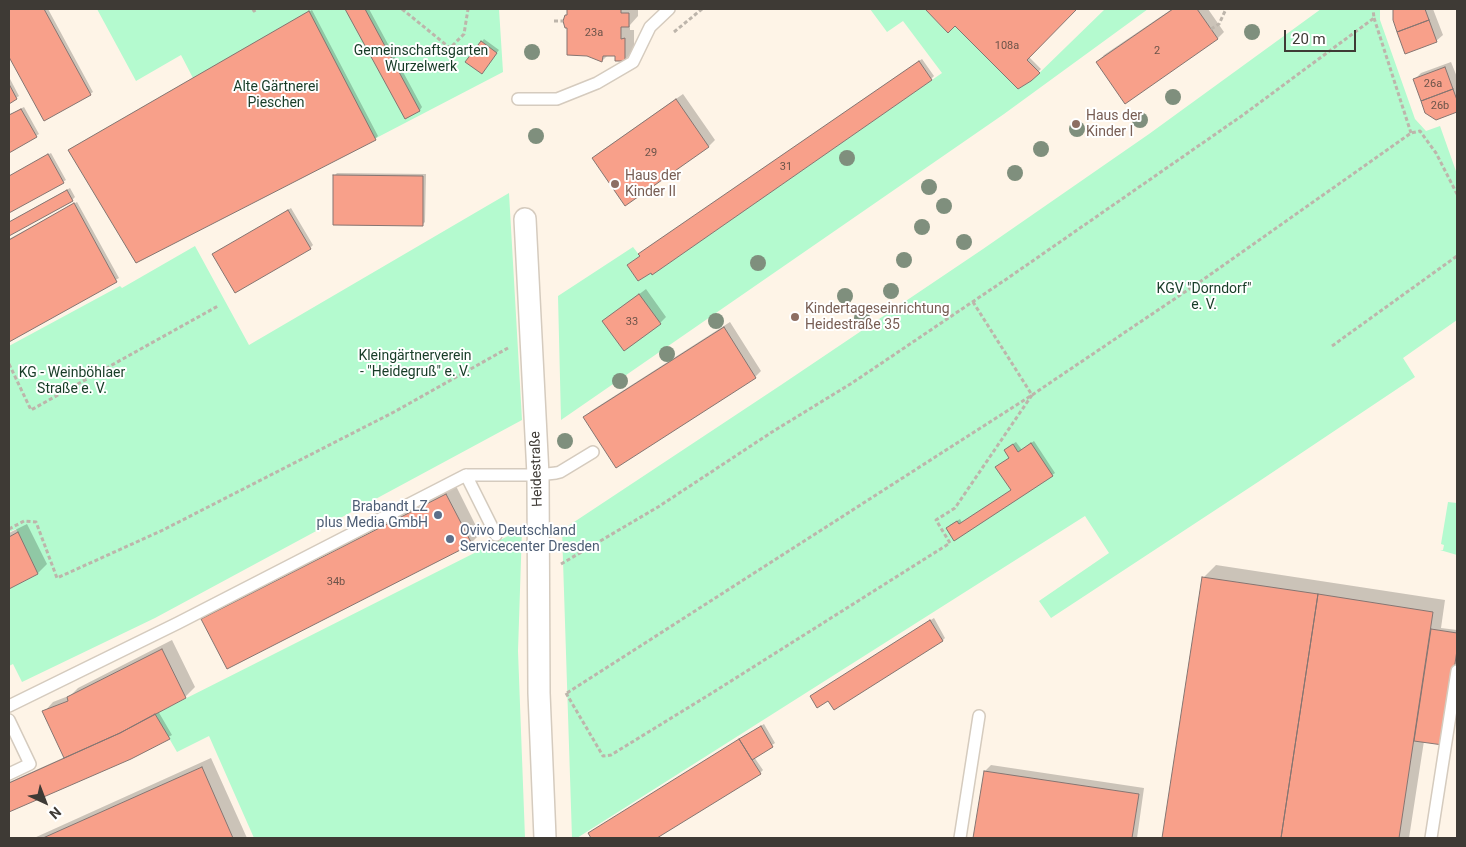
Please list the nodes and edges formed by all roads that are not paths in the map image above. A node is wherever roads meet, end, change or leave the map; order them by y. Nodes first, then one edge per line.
1 (669, 9) edge
2 (518, 99) dead end
3 (525, 219) dead end
4 (593, 452) dead end
5 (466, 475) junction
6 (538, 475) junction
7 (496, 535) dead end
8 (1457, 672) edge
9 (9, 706) edge
10 (979, 716) dead end
11 (9, 720) edge
12 (9, 774) edge
13 (545, 838) edge
14 (960, 838) edge
15 (1431, 838) edge

1 - 2 lane
3 - 6 street, Heidestraße
4 - 6 lane
5 - 6 lane
5 - 7 lane
5 - 9 lane
6 - 13 street, Heidestraße
8 - 15 lane
10 - 14 lane
11 - 12 lane

